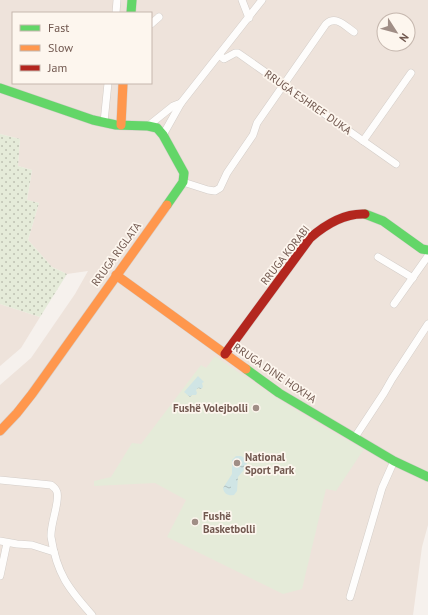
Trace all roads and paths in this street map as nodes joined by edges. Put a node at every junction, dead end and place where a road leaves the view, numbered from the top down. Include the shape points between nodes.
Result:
1 (117, 0) edge
2 (132, 0) edge
3 (242, 0) edge
4 (262, 0) edge
5 (116, 12) edge
6 (130, 12) edge
7 (159, 17) dead end
8 (249, 18) junction
9 (152, 23) edge
10 (354, 32) dead end
11 (219, 55) junction
12 (411, 73) dead end
13 (108, 84) edge
14 (123, 84) edge
15 (283, 85) junction
16 (0, 88) edge
17 (181, 103) junction
18 (104, 122) junction
19 (121, 125) junction
20 (148, 126) junction
21 (163, 135) junction
22 (364, 141) junction
23 (396, 164) dead end
24 (183, 182) junction
25 (428, 250) edge
26 (428, 256) edge
27 (378, 257) dead end
28 (116, 275) junction
29 (413, 278) junction
30 (394, 304) dead end
31 (428, 324) edge
32 (225, 354) junction
33 (0, 431) edge
34 (355, 437) junction
35 (394, 461) junction
36 (428, 477) edge
37 (0, 480) edge
38 (3, 542) edge
39 (54, 552) junction
40 (0, 576) edge
41 (350, 597) dead end
42 (92, 615) edge

1 - 5 street
2 - 6 street
3 - 8 street
4 - 8 street
7 - 9 street
8 - 11 street
10 - 15 street via 336,20 328,22
11 - 15 street, RRUGA ESHREF DUKA via 224,58 238,53
11 - 17 street
12 - 22 street
13 - 18 street
14 - 19 street
15 - 22 street, RRUGA ESHREF DUKA
15 - 24 street via 257,123 253,135 220,188 215,191 208,190
16 - 18 street
17 - 20 street via 173,106
17 - 21 street
18 - 19 street
19 - 20 street
20 - 21 street via 156,128
21 - 24 street via 184,173
22 - 23 street, RRUGA ESHREF DUKA
24 - 28 street, RRUGA RIGLATA
25 - 32 street, RRUGA KORABI via 422,249 388,224 365,214 351,215 333,222 310,238
26 - 29 street
27 - 29 street
28 - 32 street, RRUGA DINE HOXHA
28 - 33 street, RRUGA RIGLATA via 32,394
29 - 30 street
31 - 34 street
32 - 34 street, RRUGA DINE HOXHA via 279,393
34 - 35 street, RRUGA DINE HOXHA
35 - 36 street, RRUGA DINE HOXHA
35 - 41 street via 382,488
37 - 39 street via 51,485 55,488 58,496 51,535
38 - 39 street via 32,545
38 - 40 street
39 - 42 street via 56,563 67,585

